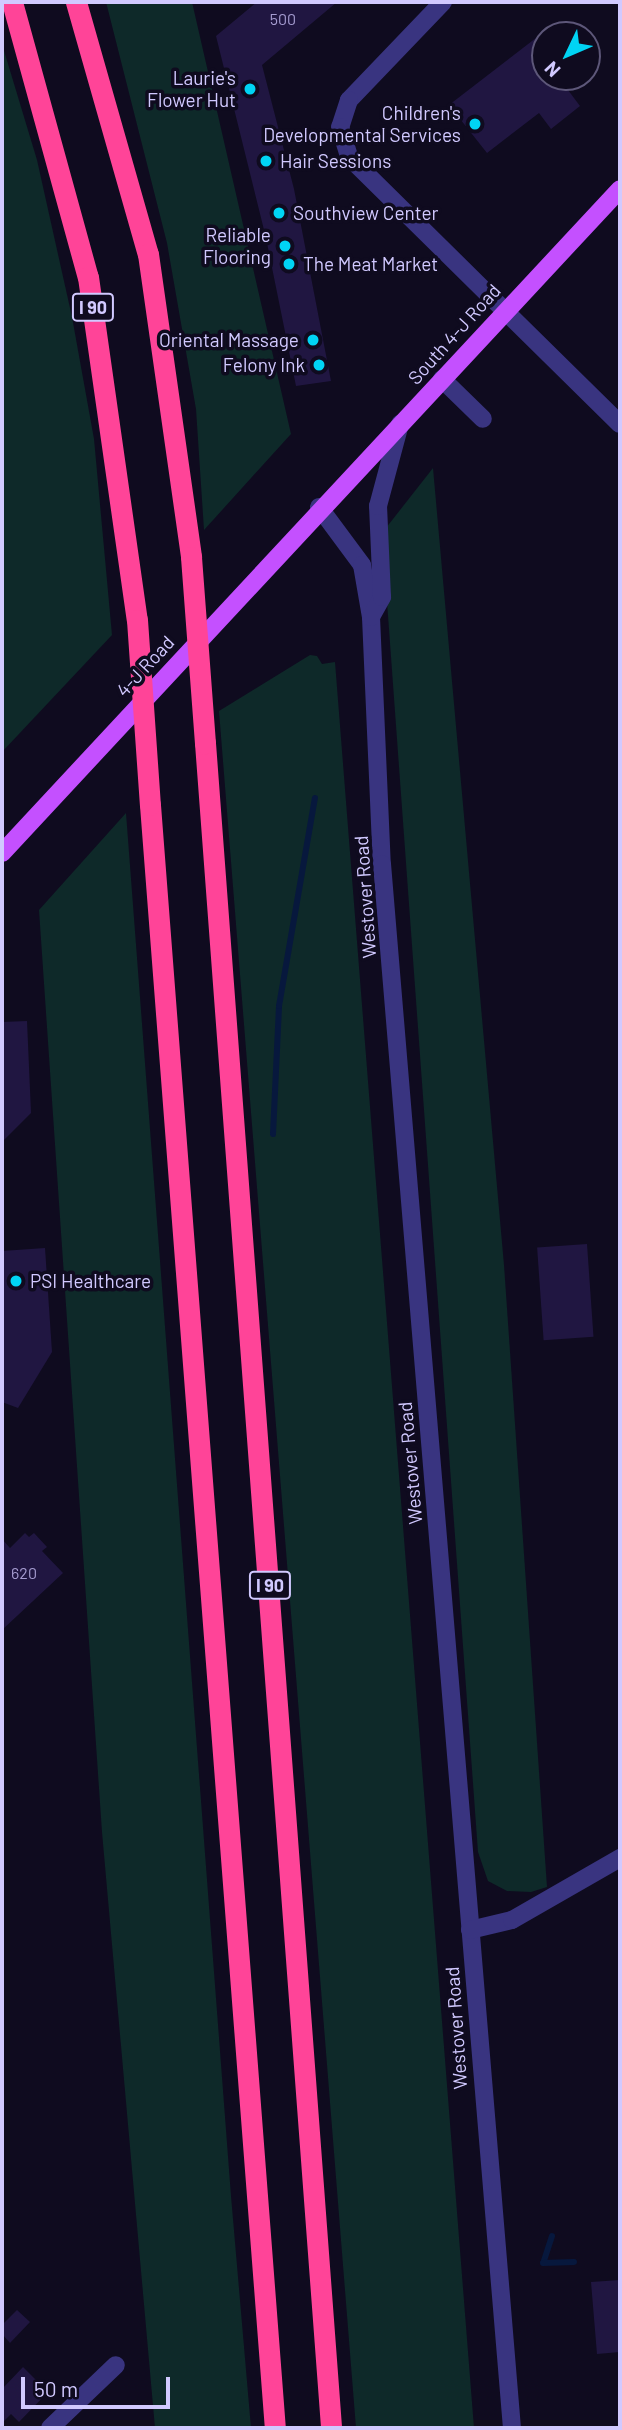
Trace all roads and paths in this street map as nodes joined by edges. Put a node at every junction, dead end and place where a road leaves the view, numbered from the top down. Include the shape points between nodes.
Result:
1 (12, 2) edge
2 (76, 2) edge
3 (443, 2) edge
4 (620, 189) edge
5 (503, 311) junction
6 (442, 379) junction
7 (483, 419) dead end
8 (400, 424) junction
9 (620, 424) edge
10 (319, 507) junction
11 (371, 617) junction
12 (2, 853) edge
13 (620, 1858) edge
14 (470, 1930) junction
15 (116, 2365) dead end
16 (50, 2428) edge
17 (275, 2428) edge
18 (331, 2428) edge
19 (512, 2428) edge

1 - 17 highway, I 90, bridge via 41,93 88,277 137,620
2 - 18 highway, I 90, bridge via 148,254 191,557
3 - 5 street via 349,100 340,127 349,157
4 - 5 main road, South 4-J Road
5 - 6 main road, South 4-J Road
5 - 9 street
6 - 7 street
6 - 8 main road, South 4-J Road
8 - 10 main road, South 4-J Road
8 - 11 street via 378,506 382,597
10 - 11 street, Westover Road via 362,565
10 - 12 main road, 4-J Road
11 - 14 street, Westover Road via 382,864
13 - 14 street via 512,1920
14 - 19 street, Westover Road
15 - 16 street

